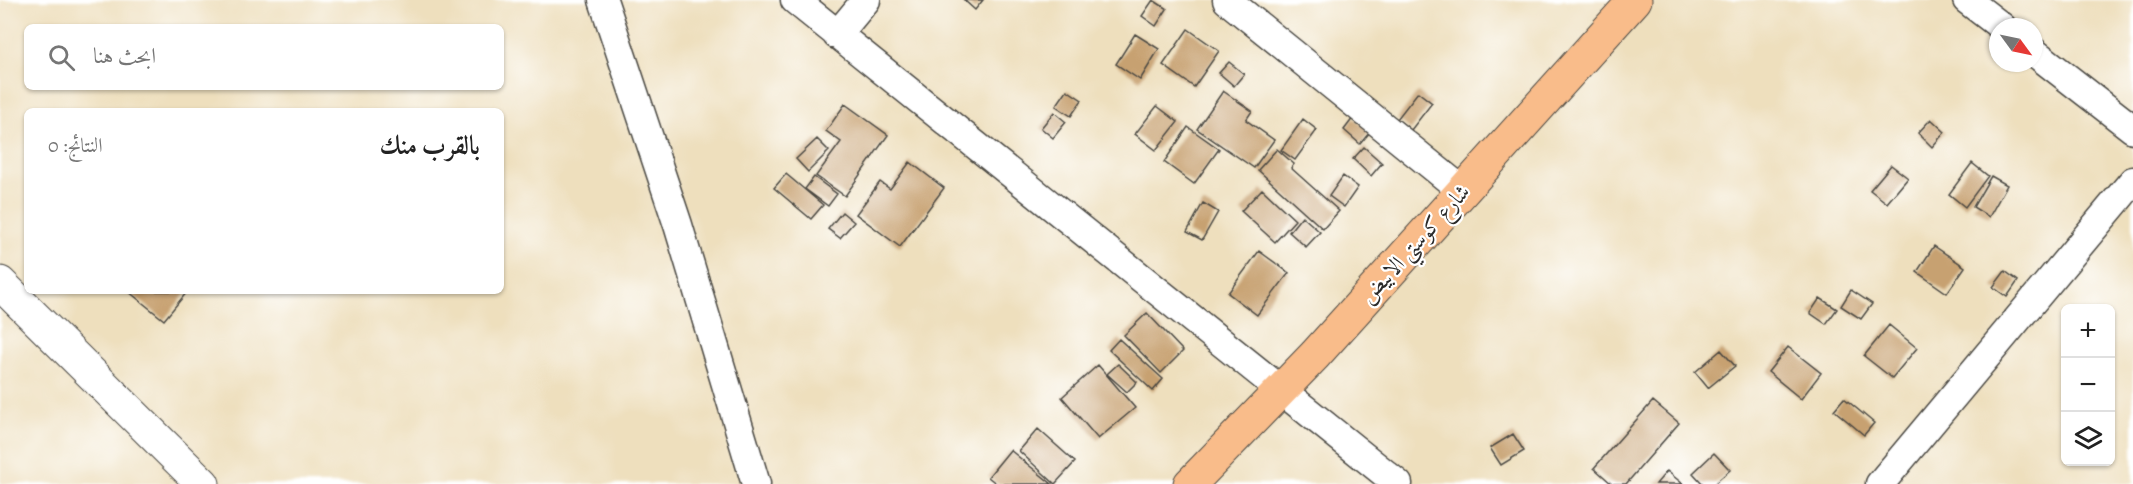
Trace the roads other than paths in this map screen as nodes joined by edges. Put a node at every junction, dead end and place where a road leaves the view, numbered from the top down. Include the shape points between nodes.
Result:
1 (603, 0) edge
2 (795, 0) edge
3 (866, 0) edge
4 (1227, 0) edge
5 (1635, 0) edge
6 (1967, 0) edge
7 (1990, 18) edge
8 (837, 35) junction
9 (2043, 59) edge
10 (2133, 129) edge
11 (2133, 181) edge
12 (1463, 191) junction
13 (0, 283) edge
14 (1282, 390) junction
15 (203, 484) edge
16 (756, 484) edge
17 (1190, 484) edge
18 (1398, 484) edge
19 (1880, 484) edge

1 - 16 street via 678,225
2 - 8 street
3 - 8 street
4 - 12 street
5 - 12 highway, شارع كوستي الابيض
6 - 7 street
8 - 14 street
9 - 10 street
11 - 19 street
12 - 14 highway, شارع كوستي الابيض
13 - 15 street
14 - 17 highway, شارع كوستي الابيض
14 - 18 street

